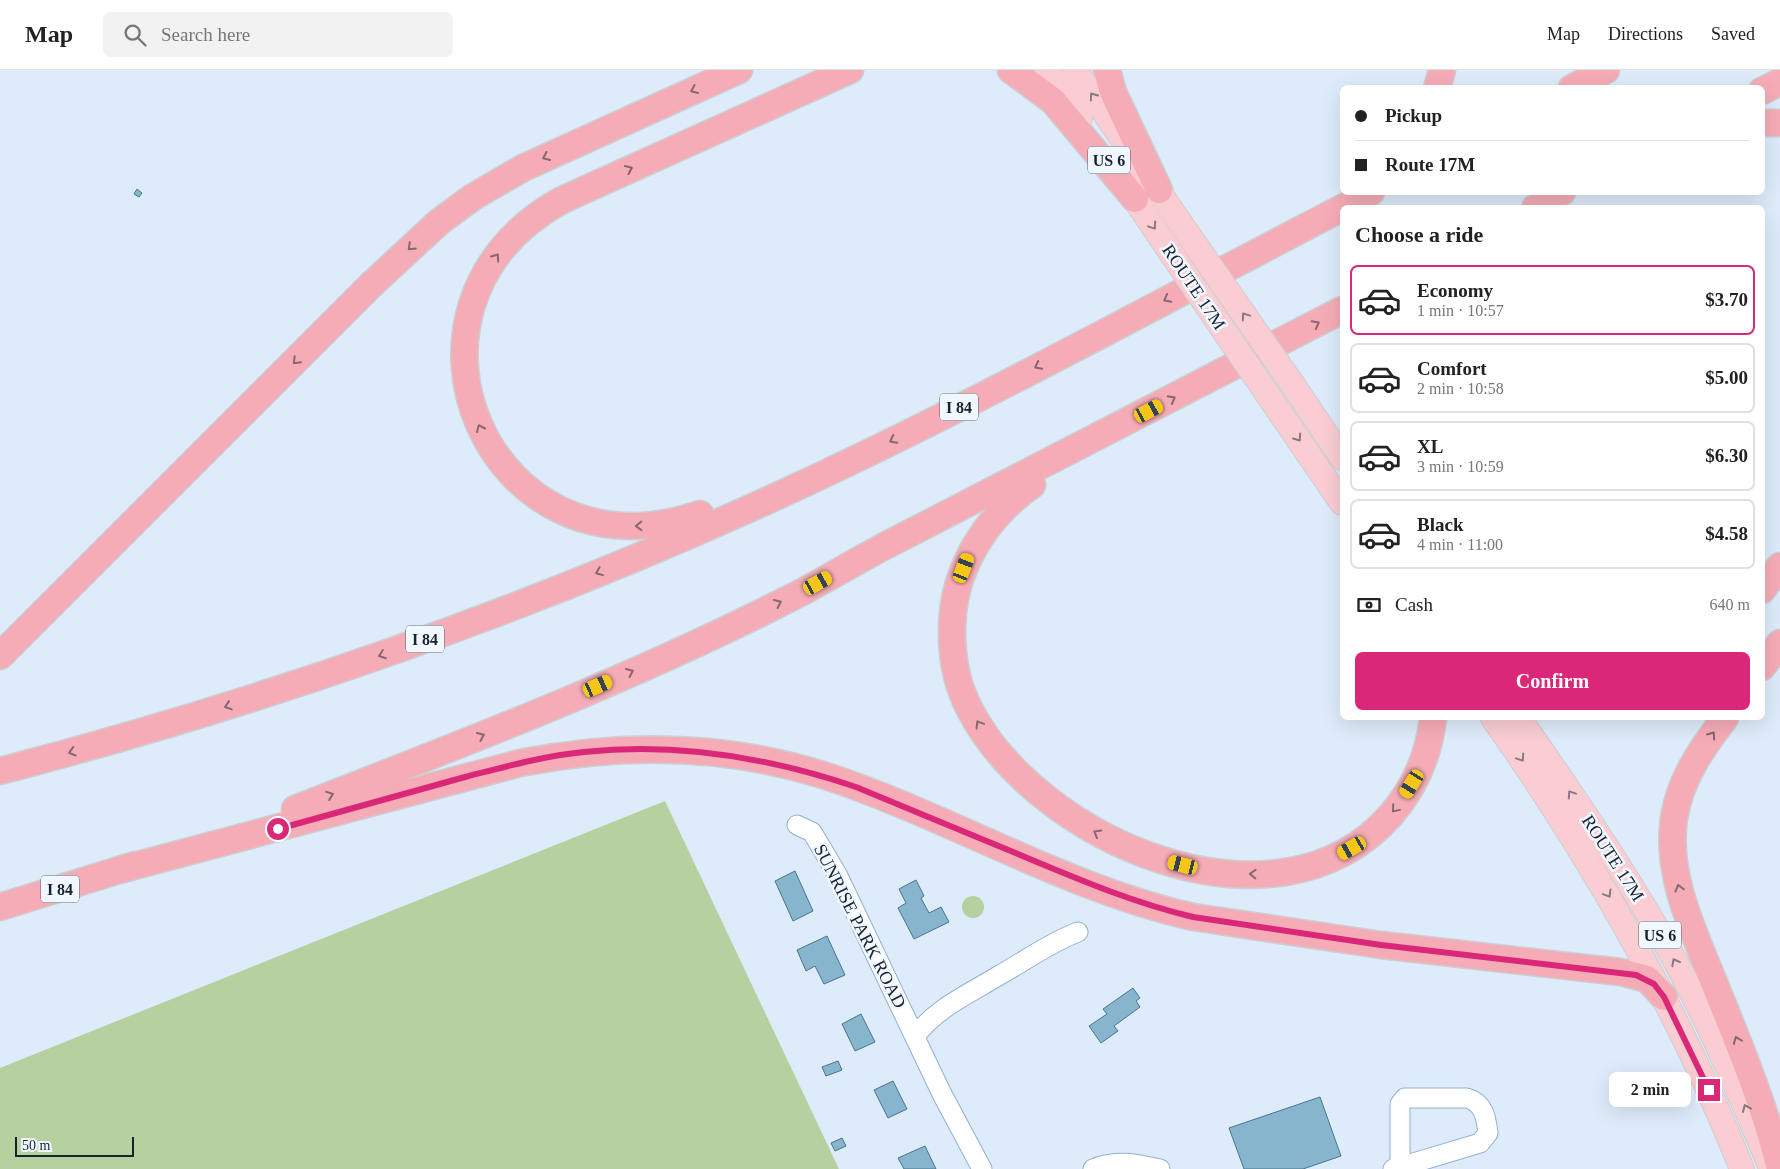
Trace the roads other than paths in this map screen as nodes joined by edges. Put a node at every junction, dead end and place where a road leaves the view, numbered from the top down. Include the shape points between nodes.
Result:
1 (738, 70) edge
2 (850, 70) edge
3 (1011, 70) edge
4 (1048, 70) edge
5 (1075, 70) edge
6 (1107, 70) edge
7 (1442, 70) edge
8 (1606, 70) edge
9 (1780, 82) edge
10 (1438, 85) edge
11 (1578, 85) edge
12 (1765, 90) edge
13 (1765, 123) edge
14 (1780, 123) edge
15 (1159, 190) junction
16 (1342, 195) edge
17 (1367, 195) edge
18 (1557, 195) edge
19 (1135, 199) junction
20 (1348, 205) edge
21 (1540, 205) edge
22 (1340, 210) edge
23 (1257, 252) junction
24 (1340, 311) edge
25 (1114, 429) junction
26 (1340, 455) edge
27 (836, 467) junction
28 (1340, 500) edge
29 (1780, 566) edge
30 (1765, 586) edge
31 (1780, 643) edge
32 (0, 656) edge
33 (1765, 663) edge
34 (1433, 720) edge
35 (1494, 720) edge
36 (1520, 720) edge
37 (1724, 720) edge
38 (0, 772) edge
39 (797, 825) dead end
40 (119, 870) junction
41 (0, 908) edge
42 (1078, 932) dead end
43 (1664, 997) junction
44 (915, 1036) junction
45 (1397, 1168) edge
46 (982, 1169) edge
47 (1093, 1169) edge
48 (1160, 1169) edge
49 (1742, 1169) edge
50 (1772, 1169) edge
51 (1780, 1169) edge

1 -> 32 highway via 523,168 473,197 439,222 371,285
27 -> 2 highway via 656,526 616,526 571,515 524,486 492,450 470,401 465,374 465,343 470,311 488,269 507,243 540,212
3 - 19 highway via 1053,101
4 - 19 main road, ROUTE 17M / US 6
15 -> 5 main road, ROUTE 17M / US 6
6 - 15 highway via 1113,92
7 - 10 highway
8 - 11 highway
9 - 12 highway
13 - 14 highway
26 -> 15 main road, ROUTE 17M / US 6, bridge
16 - 23 highway
17 - 20 highway, I 84
18 - 21 highway
19 -> 28 main road, ROUTE 17M / US 6, bridge
22 - 23 highway, I 84
23 -> 27 highway, I 84
25 -> 24 highway, I 84
34 -> 25 highway via 1424,761 1399,805 1383,823 1363,842 1341,855 1315,866 1287,872 1231,874 1159,859 1098,833 1026,782 986,736 969,709 952,646 954,598 968,558 1001,511 1023,491
40 -> 25 highway, I 84 via 290,811 564,702 804,591
27 -> 38 highway, I 84 via 620,564 479,620 316,678 181,721
29 - 30 highway
31 - 33 highway
35 -> 43 main road, ROUTE 17M / US 6 via 1569,830
50 -> 36 main road, ROUTE 17M / US 6 via 1732,1075 1657,929 1618,863
51 -> 37 highway, US 6 via 1763,1105 1690,921 1675,872 1672,845 1679,796 1687,774
39 - 44 street, SUNRISE PARK ROAD via 812,832 837,874
40 - 41 highway, I 84
40 - 43 highway via 539,759 621,749 721,753 788,766 856,787 1081,881 1164,910 1381,945 1624,973 1647,979
42 - 44 street, SUNRISE PARK ROAD via 1056,940 953,1002 928,1019
43 - 49 main road, ROUTE 17M / US 6 via 1701,1072
44 - 46 street, SUNRISE PARK ROAD
45 - 45 street via 1480,1143 1488,1133 1482,1107 1467,1098 1405,1098 1400,1104
47 - 48 street via 1119,1163

